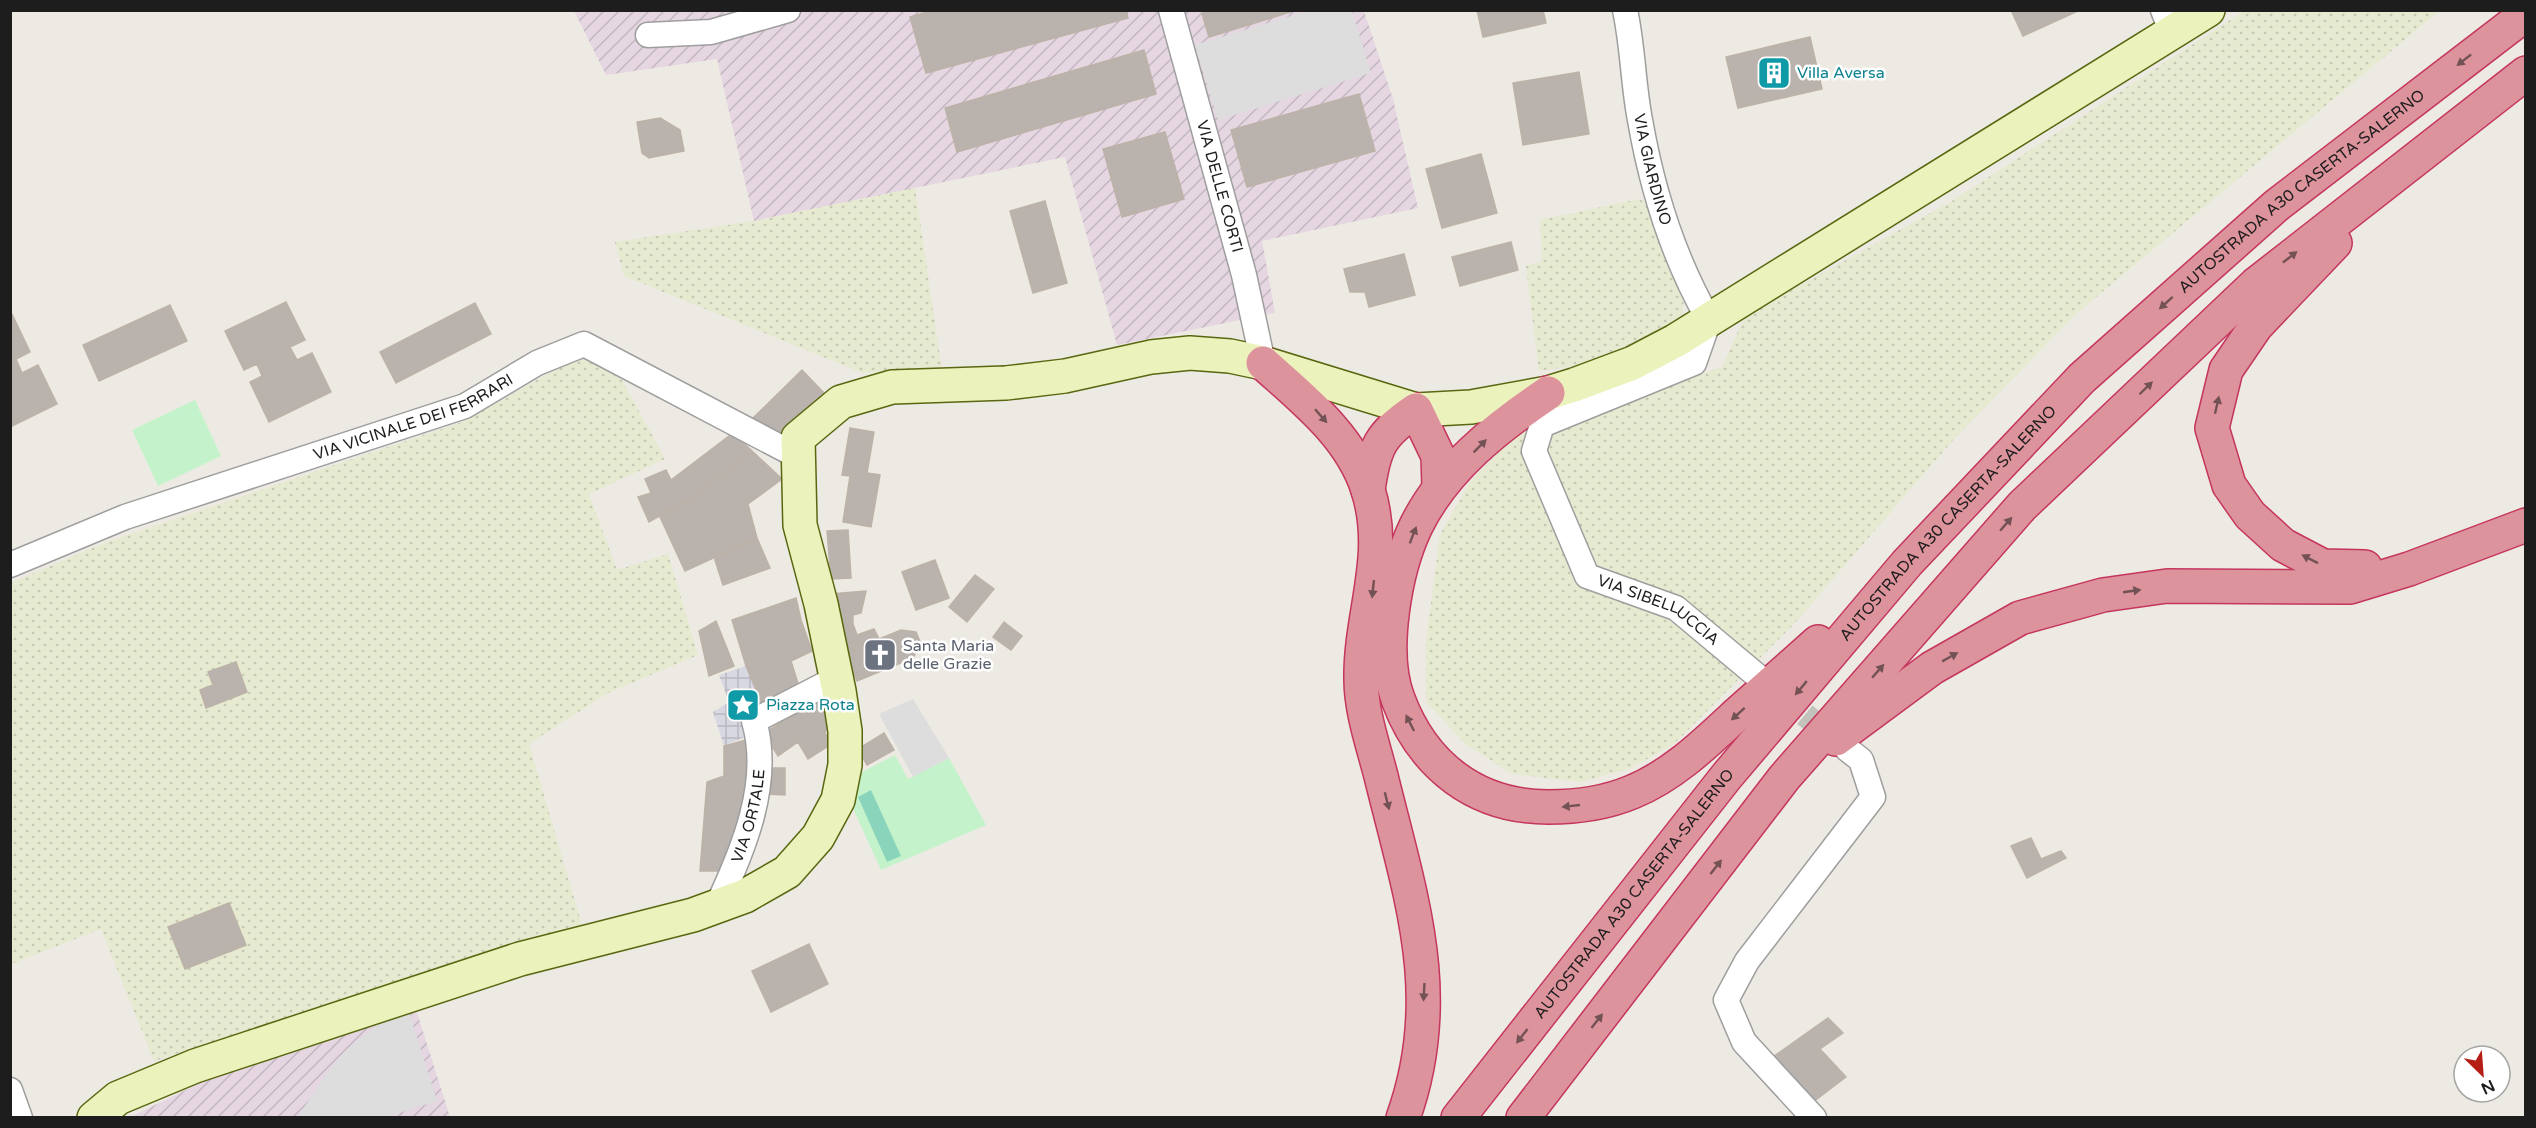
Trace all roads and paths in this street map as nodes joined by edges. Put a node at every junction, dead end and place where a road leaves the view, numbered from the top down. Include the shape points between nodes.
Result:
1 (788, 10) edge
2 (1171, 10) edge
3 (1625, 10) edge
4 (2208, 10) edge
5 (2518, 19) edge
6 (2168, 22) edge
7 (648, 35) dead end
8 (2526, 73) edge
9 (2412, 161) junction
10 (1708, 321) junction
11 (1263, 363) junction
12 (1548, 393) junction
13 (1416, 410) junction
14 (799, 457) junction
15 (1439, 487) junction
16 (1368, 490) junction
17 (2526, 525) edge
18 (1907, 563) junction
19 (10, 565) edge
20 (2409, 569) junction
21 (837, 678) junction
22 (1761, 679) tunnel mouth
23 (1847, 749) tunnel mouth
24 (1784, 778) junction
25 (717, 906) junction
26 (10, 1090) edge
27 (20, 1118) edge
28 (94, 1118) edge
29 (1403, 1118) edge
30 (1458, 1118) edge
31 (1523, 1118) edge
32 (1814, 1118) edge

1 - 7 street via 711,32
2 - 11 street, VIA DELLE CORTI via 1244,275
3 - 10 street, VIA GIARDINO via 1639,119 1654,182 1669,233
4 - 6 street
5 -> 18 highway, AUTOSTRADA A30 CASERTA-SALERNO via 2277,205 2082,378
6 - 10 street
8 - 9 highway
20 -> 9 highway via 2324,566 2283,545 2250,515 2229,485 2212,428 2226,370 2256,326
24 -> 9 highway via 2022,506 2256,284
10 - 12 street via 1633,363
10 - 22 street, VIA SIBELLUCCIA via 1694,363 1542,425 1534,451 1587,576 1676,608
11 - 13 street
11 - 14 street via 1190,353 1006,383 892,387 841,402 798,438
11 -> 16 highway via 1320,414 1348,450
12 - 13 street via 1471,407
15 -> 12 highway via 1504,423
13 - 15 highway via 1438,456
13 - 16 highway via 1380,441
14 - 19 street, VIA VICINALE DEI FERRARI via 584,344 537,363 465,406 125,517
14 - 21 street via 800,525
18 -> 15 highway via 1669,772 1634,792 1603,802 1524,807 1486,797 1448,774 1420,742 1397,697 1391,661 1391,620 1397,581 1416,527
16 -> 29 highway via 1376,556 1361,680 1365,714 1414,910 1424,982 1414,1085
17 - 20 highway
18 -> 30 highway, AUTOSTRADA A30 CASERTA-SALERNO via 1726,777
24 -> 20 highway via 1932,668 2020,618 2103,595 2167,586 2350,587
21 - 25 street, VIA ORTALE via 754,721 760,740 755,802 736,866
21 - 25 street via 845,731 845,765 838,800 818,837 787,872 745,896
23 - 32 street via 1861,760 1874,797 1747,961 1726,1000 1744,1042
31 -> 24 highway
25 - 28 street via 520,959 206,1062 118,1098
26 - 27 street

